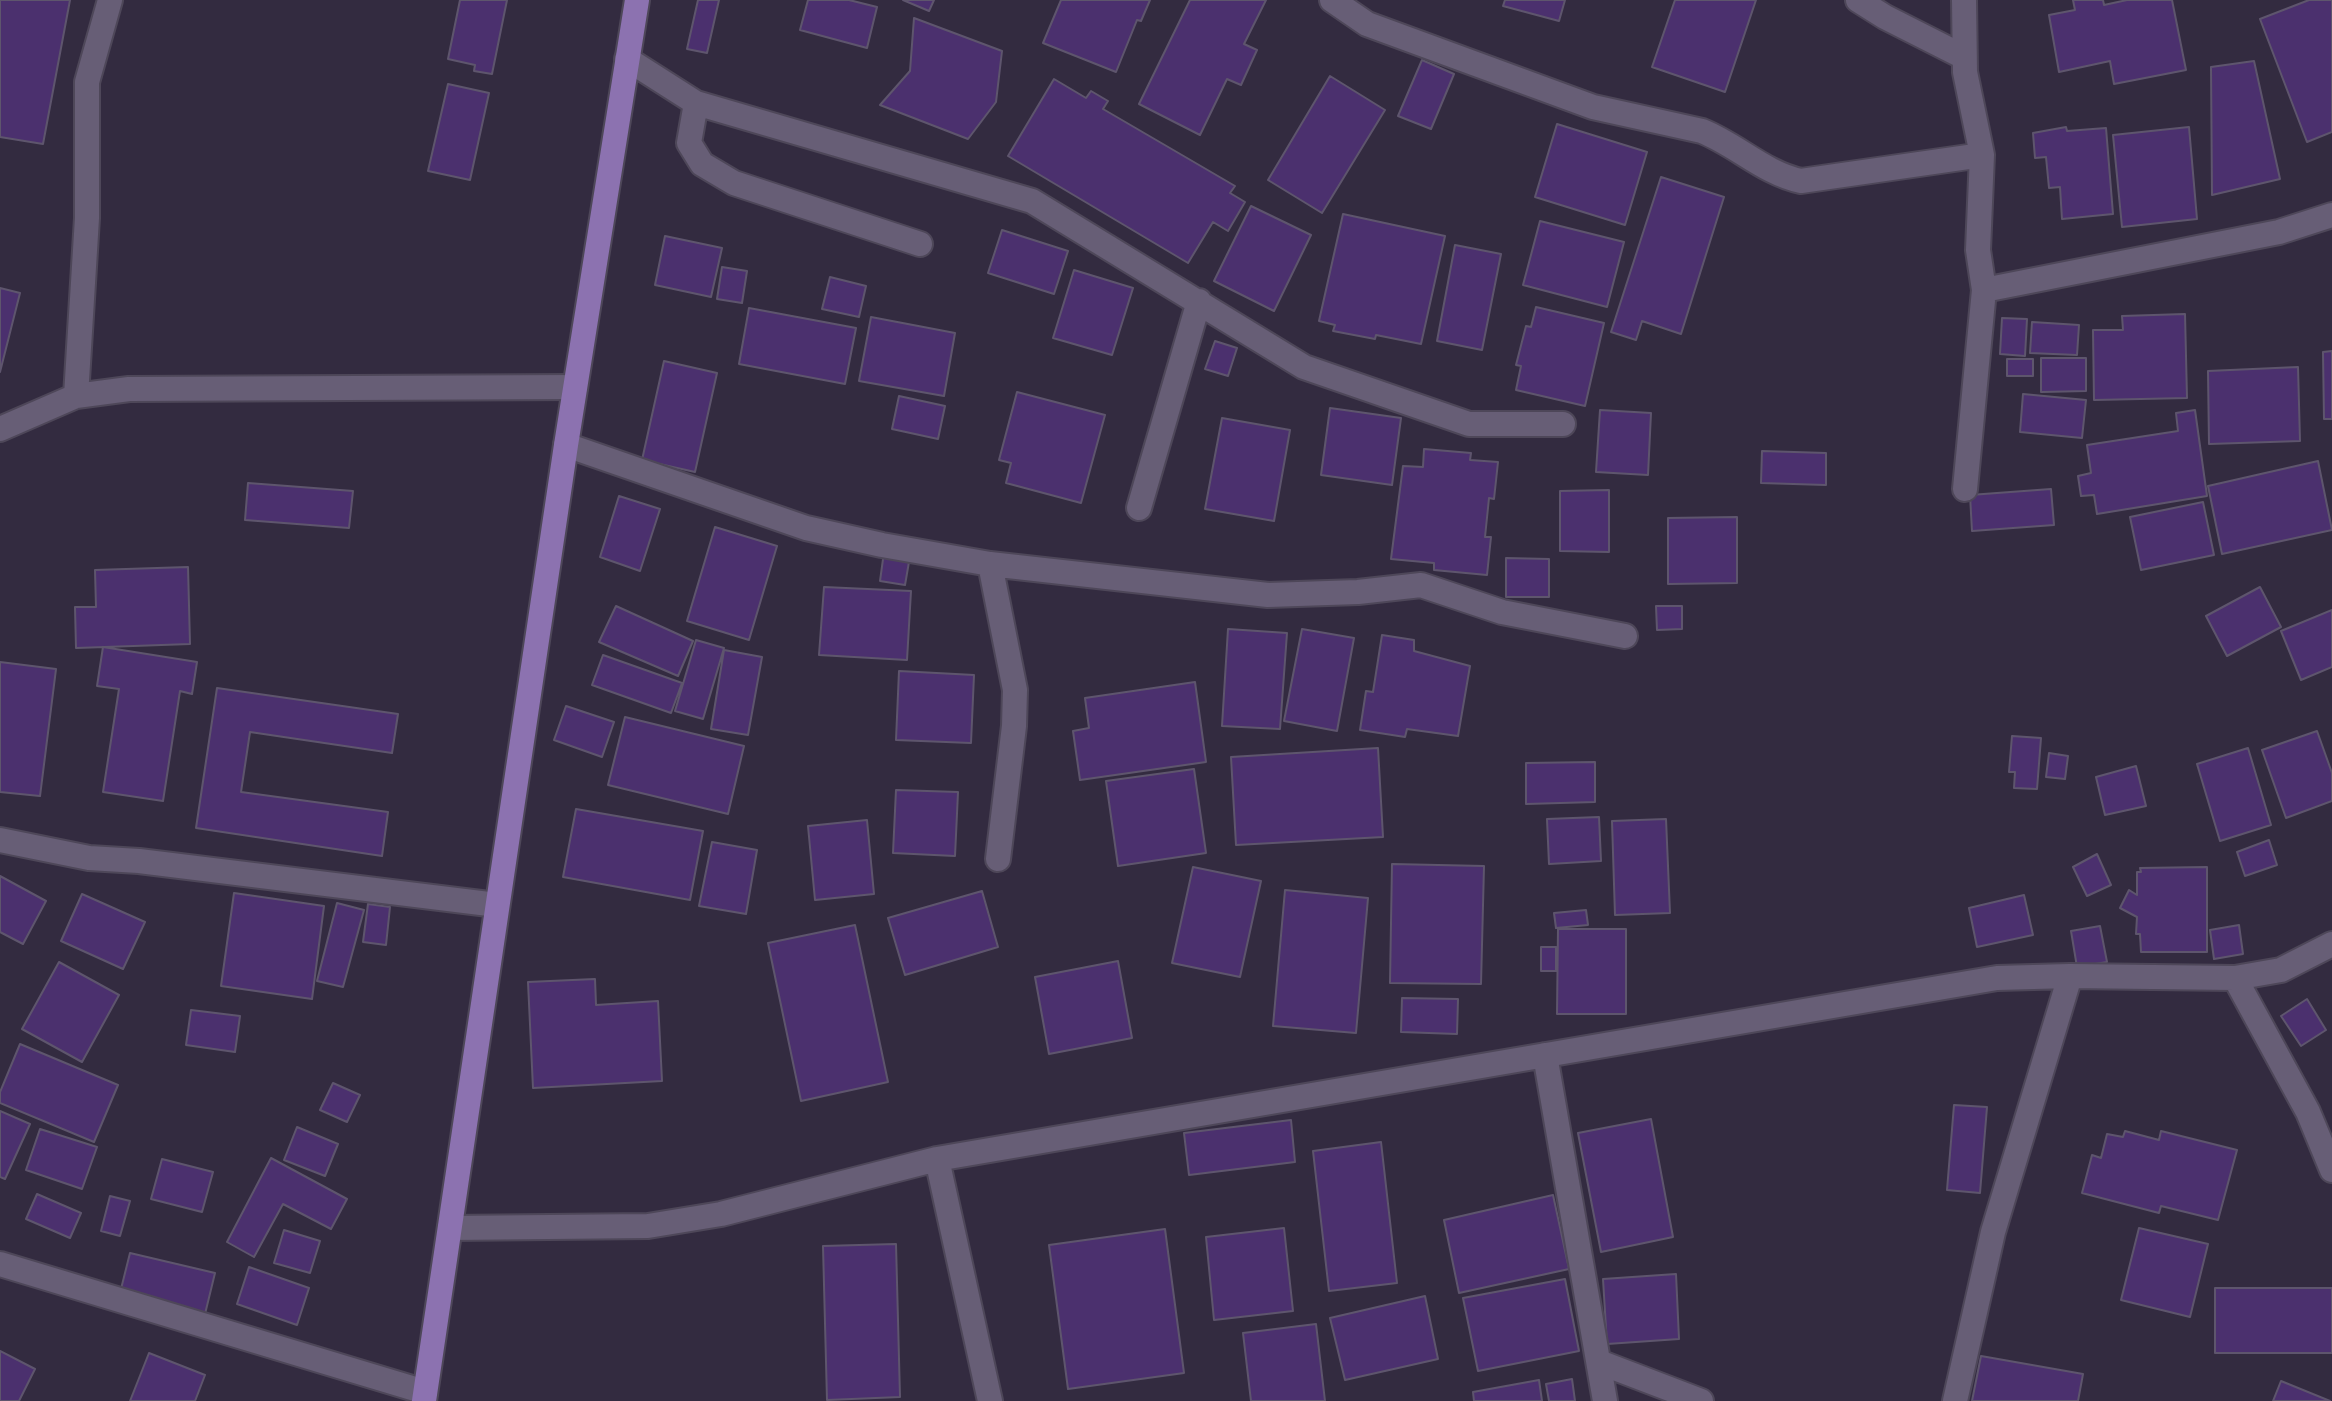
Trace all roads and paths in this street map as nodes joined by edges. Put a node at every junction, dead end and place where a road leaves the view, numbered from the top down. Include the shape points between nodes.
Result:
1 (110, 0) edge
2 (637, 0) edge
3 (1332, 0) edge
4 (1858, 0) edge
5 (1964, 0) edge
6 (1964, 57) junction
7 (627, 59) junction
8 (696, 103) junction
9 (1982, 155) junction
10 (2332, 215) edge
11 (920, 244) dead end
12 (1984, 290) junction
13 (1199, 301) junction
14 (575, 387) junction
15 (76, 396) junction
16 (1563, 424) dead end
17 (0, 429) edge
18 (566, 445) junction
19 (1965, 489) dead end
20 (1139, 508) dead end
21 (990, 564) junction
22 (1625, 636) dead end
23 (0, 840) edge
24 (998, 859) dead end
25 (497, 905) junction
26 (2332, 944) edge
27 (2070, 976) junction
28 (2235, 978) junction
29 (1545, 1055) junction
30 (937, 1159) junction
31 (2332, 1170) edge
32 (450, 1228) junction
33 (0, 1264) edge
34 (1599, 1362) junction
35 (424, 1397) edge
36 (990, 1401) edge
37 (1605, 1401) edge
38 (1701, 1401) edge
39 (1955, 1401) edge

1 - 15 street via 87,82 87,218
2 - 7 main road
3 - 9 street via 1367,24 1593,107 1710,134 1782,177 1801,181
4 - 6 street
5 - 6 street
6 - 9 street
7 - 8 street
7 - 14 main road
8 - 11 street via 689,143 702,164 734,183
8 - 13 street via 1032,201
9 - 12 street via 1978,250
10 - 12 street via 2279,232
12 - 19 street
13 - 16 street via 1304,367 1445,416 1469,424
13 - 20 street
14 - 15 street via 129,389
14 - 18 main road
15 - 17 street
18 - 21 street via 806,528
18 - 25 main road
21 - 22 street via 1268,595 1421,585 1502,612
21 - 24 street via 1015,690
23 - 25 street via 89,858
25 - 32 main road
26 - 28 street via 2281,970
27 - 28 street
27 - 29 street via 1997,978
27 - 39 street via 1993,1232
28 - 31 street via 2308,1112
29 - 30 street
29 - 34 street
30 - 32 street via 721,1214 648,1226
30 - 36 street
32 - 35 main road
33 - 35 street
34 - 37 street
34 - 38 street

